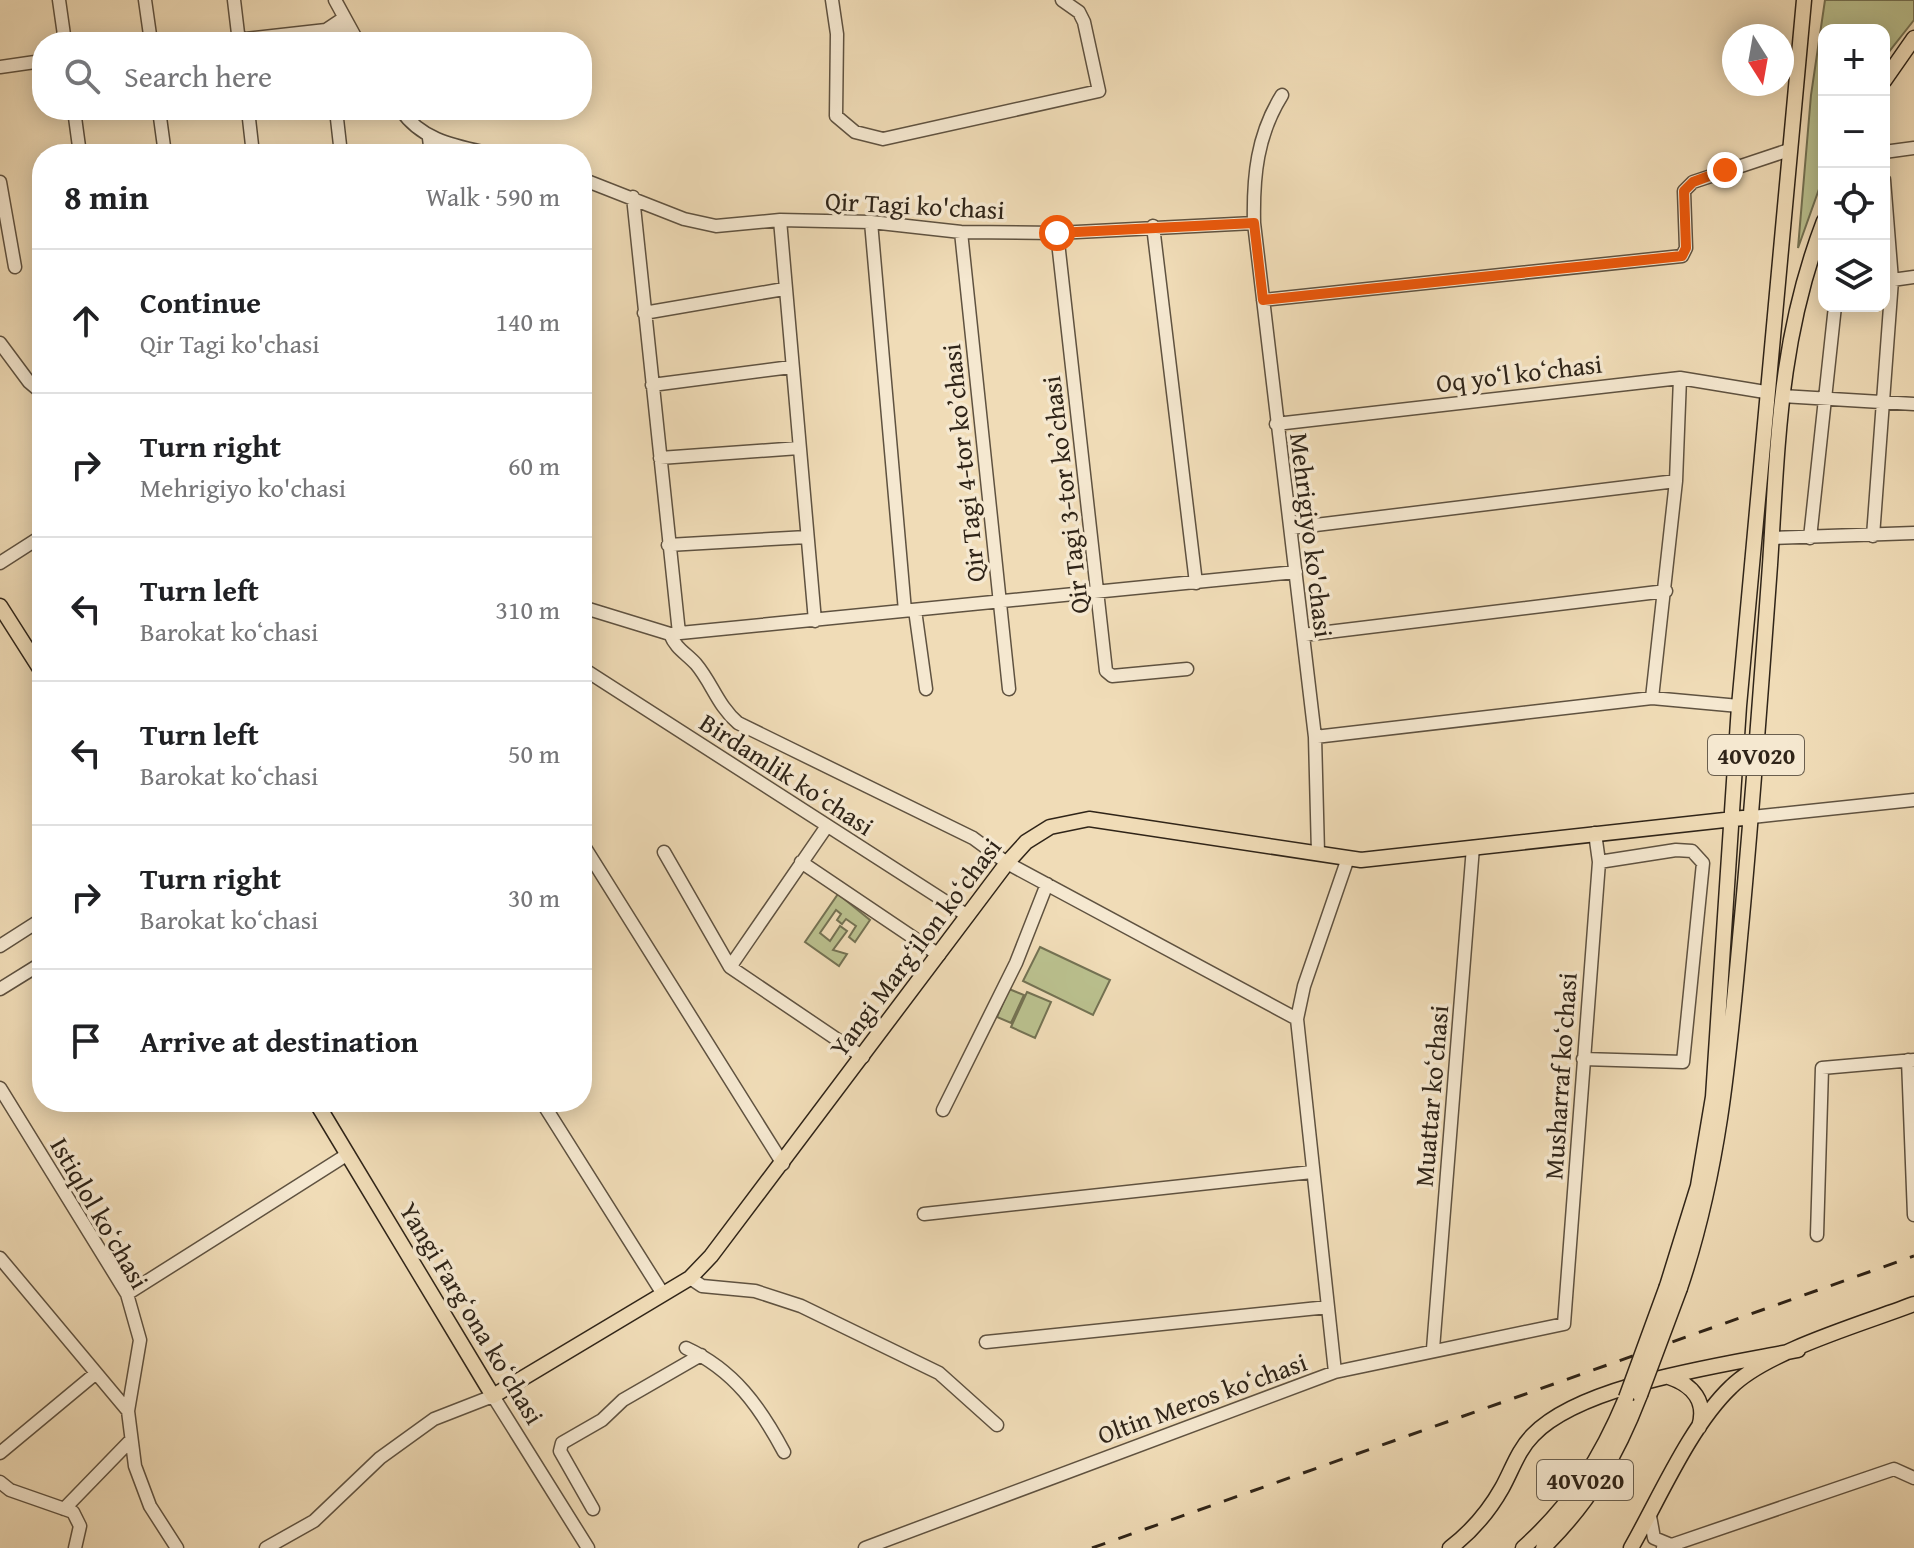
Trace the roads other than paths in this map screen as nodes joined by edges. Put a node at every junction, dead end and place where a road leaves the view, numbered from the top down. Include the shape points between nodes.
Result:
1 (59, 0) edge
2 (145, 0) edge
3 (234, 0) edge
4 (335, 0) edge
5 (832, 0) edge
6 (1062, 0) edge
7 (1804, 0) edge
8 (344, 18) junction
9 (64, 32) edge
10 (150, 32) edge
11 (238, 32) edge
12 (310, 32) edge
13 (340, 32) edge
14 (352, 32) edge
15 (1914, 38) edge
16 (32, 62) edge
17 (0, 67) edge
18 (1890, 72) edge
19 (1282, 95) dead end
20 (75, 120) edge
21 (160, 120) edge
22 (249, 120) edge
23 (337, 120) edge
24 (408, 120) edge
25 (429, 138) junction
26 (79, 144) edge
27 (164, 144) edge
28 (252, 144) edge
29 (340, 144) edge
30 (430, 144) edge
31 (452, 144) edge
32 (1914, 148) edge
33 (1789, 150) junction
34 (1890, 151) edge
35 (0, 182) edge
36 (592, 183) edge
37 (633, 197) junction
38 (780, 220) junction
39 (871, 222) junction
40 (1254, 223) junction
41 (1153, 226) junction
42 (961, 232) junction
43 (1057, 233) junction
44 (1818, 237) edge
45 (1889, 240) edge
46 (15, 267) dead end
47 (1914, 277) edge
48 (1892, 280) junction
49 (784, 289) junction
50 (1263, 300) junction
51 (1834, 312) edge
52 (644, 313) junction
53 (0, 343) edge
54 (791, 367) junction
55 (1680, 378) junction
56 (32, 381) edge
57 (652, 385) junction
58 (1765, 392) junction
59 (1782, 396) junction
60 (1827, 398) junction
61 (1884, 401) junction
62 (1914, 405) edge
63 (1276, 424) junction
64 (799, 448) junction
65 (660, 458) junction
66 (1676, 481) junction
67 (1291, 528) junction
68 (1914, 533) edge
69 (1873, 536) junction
70 (807, 537) junction
71 (1772, 538) junction
72 (1810, 538) junction
73 (32, 542) edge
74 (668, 545) junction
75 (0, 563) edge
76 (1296, 572) junction
77 (1196, 583) junction
78 (1099, 591) junction
79 (1666, 591) junction
80 (999, 601) junction
81 (0, 606) edge
82 (592, 610) edge
83 (910, 610) junction
84 (815, 621) junction
85 (675, 634) junction
86 (1303, 635) junction
87 (32, 656) edge
88 (1187, 669) dead end
89 (592, 674) edge
90 (926, 689) dead end
91 (1009, 689) dead end
92 (1652, 698) junction
93 (1739, 706) junction
94 (1315, 737) junction
95 (1914, 800) edge
96 (1752, 817) junction
97 (1734, 818) junction
98 (827, 826) junction
99 (1595, 833) junction
100 (1473, 847) junction
101 (664, 852) dead end
102 (1318, 853) junction
103 (1348, 858) junction
104 (592, 859) edge
105 (801, 862) junction
106 (1599, 862) junction
107 (1007, 863) junction
108 (1047, 884) junction
109 (968, 916) junction
110 (32, 925) edge
111 (0, 946) edge
112 (939, 955) junction
113 (730, 967) junction
114 (32, 969) edge
115 (0, 989) edge
116 (1297, 1019) junction
117 (863, 1057) junction
118 (1583, 1059) junction
119 (1911, 1060) edge
120 (0, 1088) edge
121 (943, 1110) dead end
122 (322, 1112) edge
123 (548, 1112) edge
124 (348, 1154) junction
125 (783, 1164) junction
126 (1312, 1172) junction
127 (924, 1214) dead end
128 (1914, 1215) edge
129 (1817, 1235) dead end
130 (0, 1258) edge
131 (12, 1271) junction
132 (690, 1278) junction
133 (0, 1281) edge
134 (1673, 1287) junction
135 (127, 1294) junction
136 (663, 1294) junction
137 (1914, 1304) edge
138 (1328, 1307) junction
139 (1564, 1324) joint
140 (986, 1342) dead end
141 (686, 1348) dead end
142 (1433, 1349) junction
143 (1798, 1350) junction
144 (701, 1355) junction
145 (1335, 1372) junction
146 (95, 1374) junction
147 (1669, 1377) junction
148 (493, 1396) junction
149 (1633, 1396) junction
150 (128, 1411) junction
151 (997, 1425) dead end
152 (1698, 1431) junction
153 (130, 1441) junction
154 (784, 1452) dead end
155 (0, 1453) edge
156 (1914, 1478) edge
157 (0, 1482) edge
158 (64, 1509) junction
159 (593, 1509) dead end
160 (1650, 1516) junction
161 (1667, 1546) edge
162 (75, 1548) edge
163 (177, 1548) edge
164 (266, 1548) edge
165 (588, 1548) edge
166 (865, 1548) edge
167 (1450, 1548) edge
168 (1523, 1548) edge
169 (1543, 1548) edge
170 (1631, 1548) edge

1 - 9 street
2 - 10 street
3 - 11 street
4 - 8 street
5 - 6 street via 836,116 855,132 883,139 1099,91 1084,22
7 - 33 main road, 40V020
8 - 12 street via 326,30
8 - 13 street
8 - 14 street
15 - 18 main road
16 - 17 street
19 - 40 street, Mehrigiyo ko'chasi via 1266,121 1253,178
20 - 26 street
21 - 27 street
22 - 28 street
23 - 29 street
24 - 25 street
25 - 30 street
25 - 31 street
32 - 34 street
33 - 50 street via 1693,182 1684,191 1682,256
33 - 58 main road, 40V020
35 - 46 street
36 - 37 street, Qir Tagi ko'chasi
37 - 38 street, Qir Tagi ko'chasi via 698,224
37 - 52 street
38 - 39 street, Qir Tagi ko'chasi
38 - 49 street
39 - 42 street, Qir Tagi ko'chasi
39 - 83 street
40 - 41 street, Qir Tagi ko'chasi
40 - 50 street, Mehrigiyo ko'chasi
41 - 43 street, Qir Tagi ko'chasi
41 - 77 street
42 - 43 street, Qir Tagi ko'chasi
42 - 80 street, Qir Tagi 4-tor koʼchasi
43 - 78 street, Qir Tagi 3-tor koʼchasi
44 - 59 main road, 40V020 via 1792,323
45 - 48 street
47 - 48 street
48 - 61 street
49 - 52 street
49 - 54 street
50 - 63 street, Mehrigiyo ko'chasi
51 - 60 street
52 - 57 street
53 - 56 street
54 - 57 street
54 - 64 street
55 - 58 street, Oq yoʻl koʻchasi
55 - 63 street, Oq yoʻl koʻchasi
55 - 66 street
57 - 65 street
58 - 93 main road, 40V020
59 - 60 street
59 - 71 main road, 40V020
60 - 61 street
60 - 72 street
61 - 62 street
61 - 69 street
63 - 67 street, Mehrigiyo ko'chasi
64 - 65 street
64 - 70 street
65 - 74 street
66 - 67 street
66 - 79 street
67 - 76 street, Mehrigiyo ko'chasi
68 - 69 street
69 - 72 street
70 - 74 street
70 - 84 street
71 - 72 street
71 - 96 main road, 40V020
73 - 75 street
74 - 85 street
76 - 77 street
76 - 86 street, Mehrigiyo ko'chasi
77 - 78 street
78 - 80 street
78 - 88 street, Qir Tagi 3-tor koʼchasi via 1106,671 1112,676
79 - 86 street
79 - 92 street
80 - 83 street
80 - 91 street, Qir Tagi 4-tor koʼchasi
81 - 87 main road
82 - 85 street
83 - 84 street
83 - 90 street
84 - 85 street
85 - 107 street via 679,650 738,723 973,838
86 - 94 street, Mehrigiyo ko'chasi
89 - 98 street, Birdamlik koʻchasi
92 - 93 street
92 - 94 street
93 - 97 main road, 40V020
94 - 102 street, Mehrigiyo ko'chasi
95 - 96 street
96 - 97 main road, Yangi Margʻilon koʻchasi
96 - 134 main road, 40V020 via 1726,1096 1699,1231
97 - 99 main road, Yangi Margʻilon koʻchasi
97 - 134 main road, 40V020 via 1713,1097
98 - 105 street
98 - 109 street, Birdamlik koʻchasi
99 - 100 main road, Yangi Margʻilon koʻchasi
99 - 106 street, Musharraf koʻchasi
100 - 103 main road, Yangi Margʻilon koʻchasi
100 - 142 street, Muattar koʻchasi
101 - 113 street
102 - 103 main road, Yangi Margʻilon koʻchasi
102 - 107 main road, Yangi Margʻilon koʻchasi via 1089,819 1050,827
103 - 116 street
104 - 125 street
105 - 112 street
105 - 113 street
106 - 118 street, Musharraf koʻchasi
106 - 118 street via 1676,850 1692,851 1703,863 1683,1062
107 - 108 street
107 - 109 main road, Yangi Margʻilon koʻchasi
108 - 116 street
108 - 121 street via 1016,963
109 - 112 main road, Yangi Margʻilon koʻchasi
110 - 111 street
112 - 117 main road, Yangi Margʻilon koʻchasi
113 - 117 street
114 - 115 street
116 - 126 street
117 - 125 main road, Yangi Margʻilon koʻchasi
118 - 139 street, Musharraf koʻchasi
119 - 128 street
119 - 129 street via 1822,1068
120 - 135 street, Istiqlol koʻchasi
122 - 124 main road, Yangi Fargʻona koʻchasi
123 - 136 street
124 - 135 street
124 - 148 main road, Yangi Fargʻona koʻchasi
125 - 132 main road, Yangi Margʻilon koʻchasi
126 - 127 street
126 - 138 street
130 - 131 street
131 - 133 street
131 - 146 street
132 - 136 main road, Yangi Margʻilon koʻchasi
132 - 151 street via 702,1286 755,1291 801,1306 939,1373
134 - 149 main road, 40V020, bridge
135 - 150 street, Istiqlol koʻchasi via 140,1340
136 - 148 main road, Yangi Margʻilon koʻchasi
137 - 143 main road
138 - 140 street
138 - 145 street
139 - 142 street, Oltin Meros koʻchasi
141 - 144 street
142 - 145 street, Oltin Meros koʻchasi
143 - 147 main road
143 - 152 main road via 1731,1386
144 - 154 street via 714,1361 759,1406
144 - 159 street via 562,1443 560,1451
145 - 166 street, Oltin Meros koʻchasi
146 - 150 street
146 - 155 street
147 - 152 main road via 1698,1397
147 - 167 main road via 1583,1404 1534,1433 1489,1508
148 - 164 street via 434,1419 380,1458 314,1521
148 - 165 street, Yangi Fargʻona koʻchasi
149 - 168 main road, 40V020 via 1590,1474
149 - 169 main road, 40V020 via 1604,1476
150 - 153 street, Istiqlol koʻchasi
152 - 160 main road
153 - 158 street
153 - 163 street, Istiqlol koʻchasi via 141,1485
156 - 161 street via 1894,1469
157 - 158 street
158 - 162 street via 73,1512 80,1526
160 - 161 street via 1654,1538
160 - 170 main road

